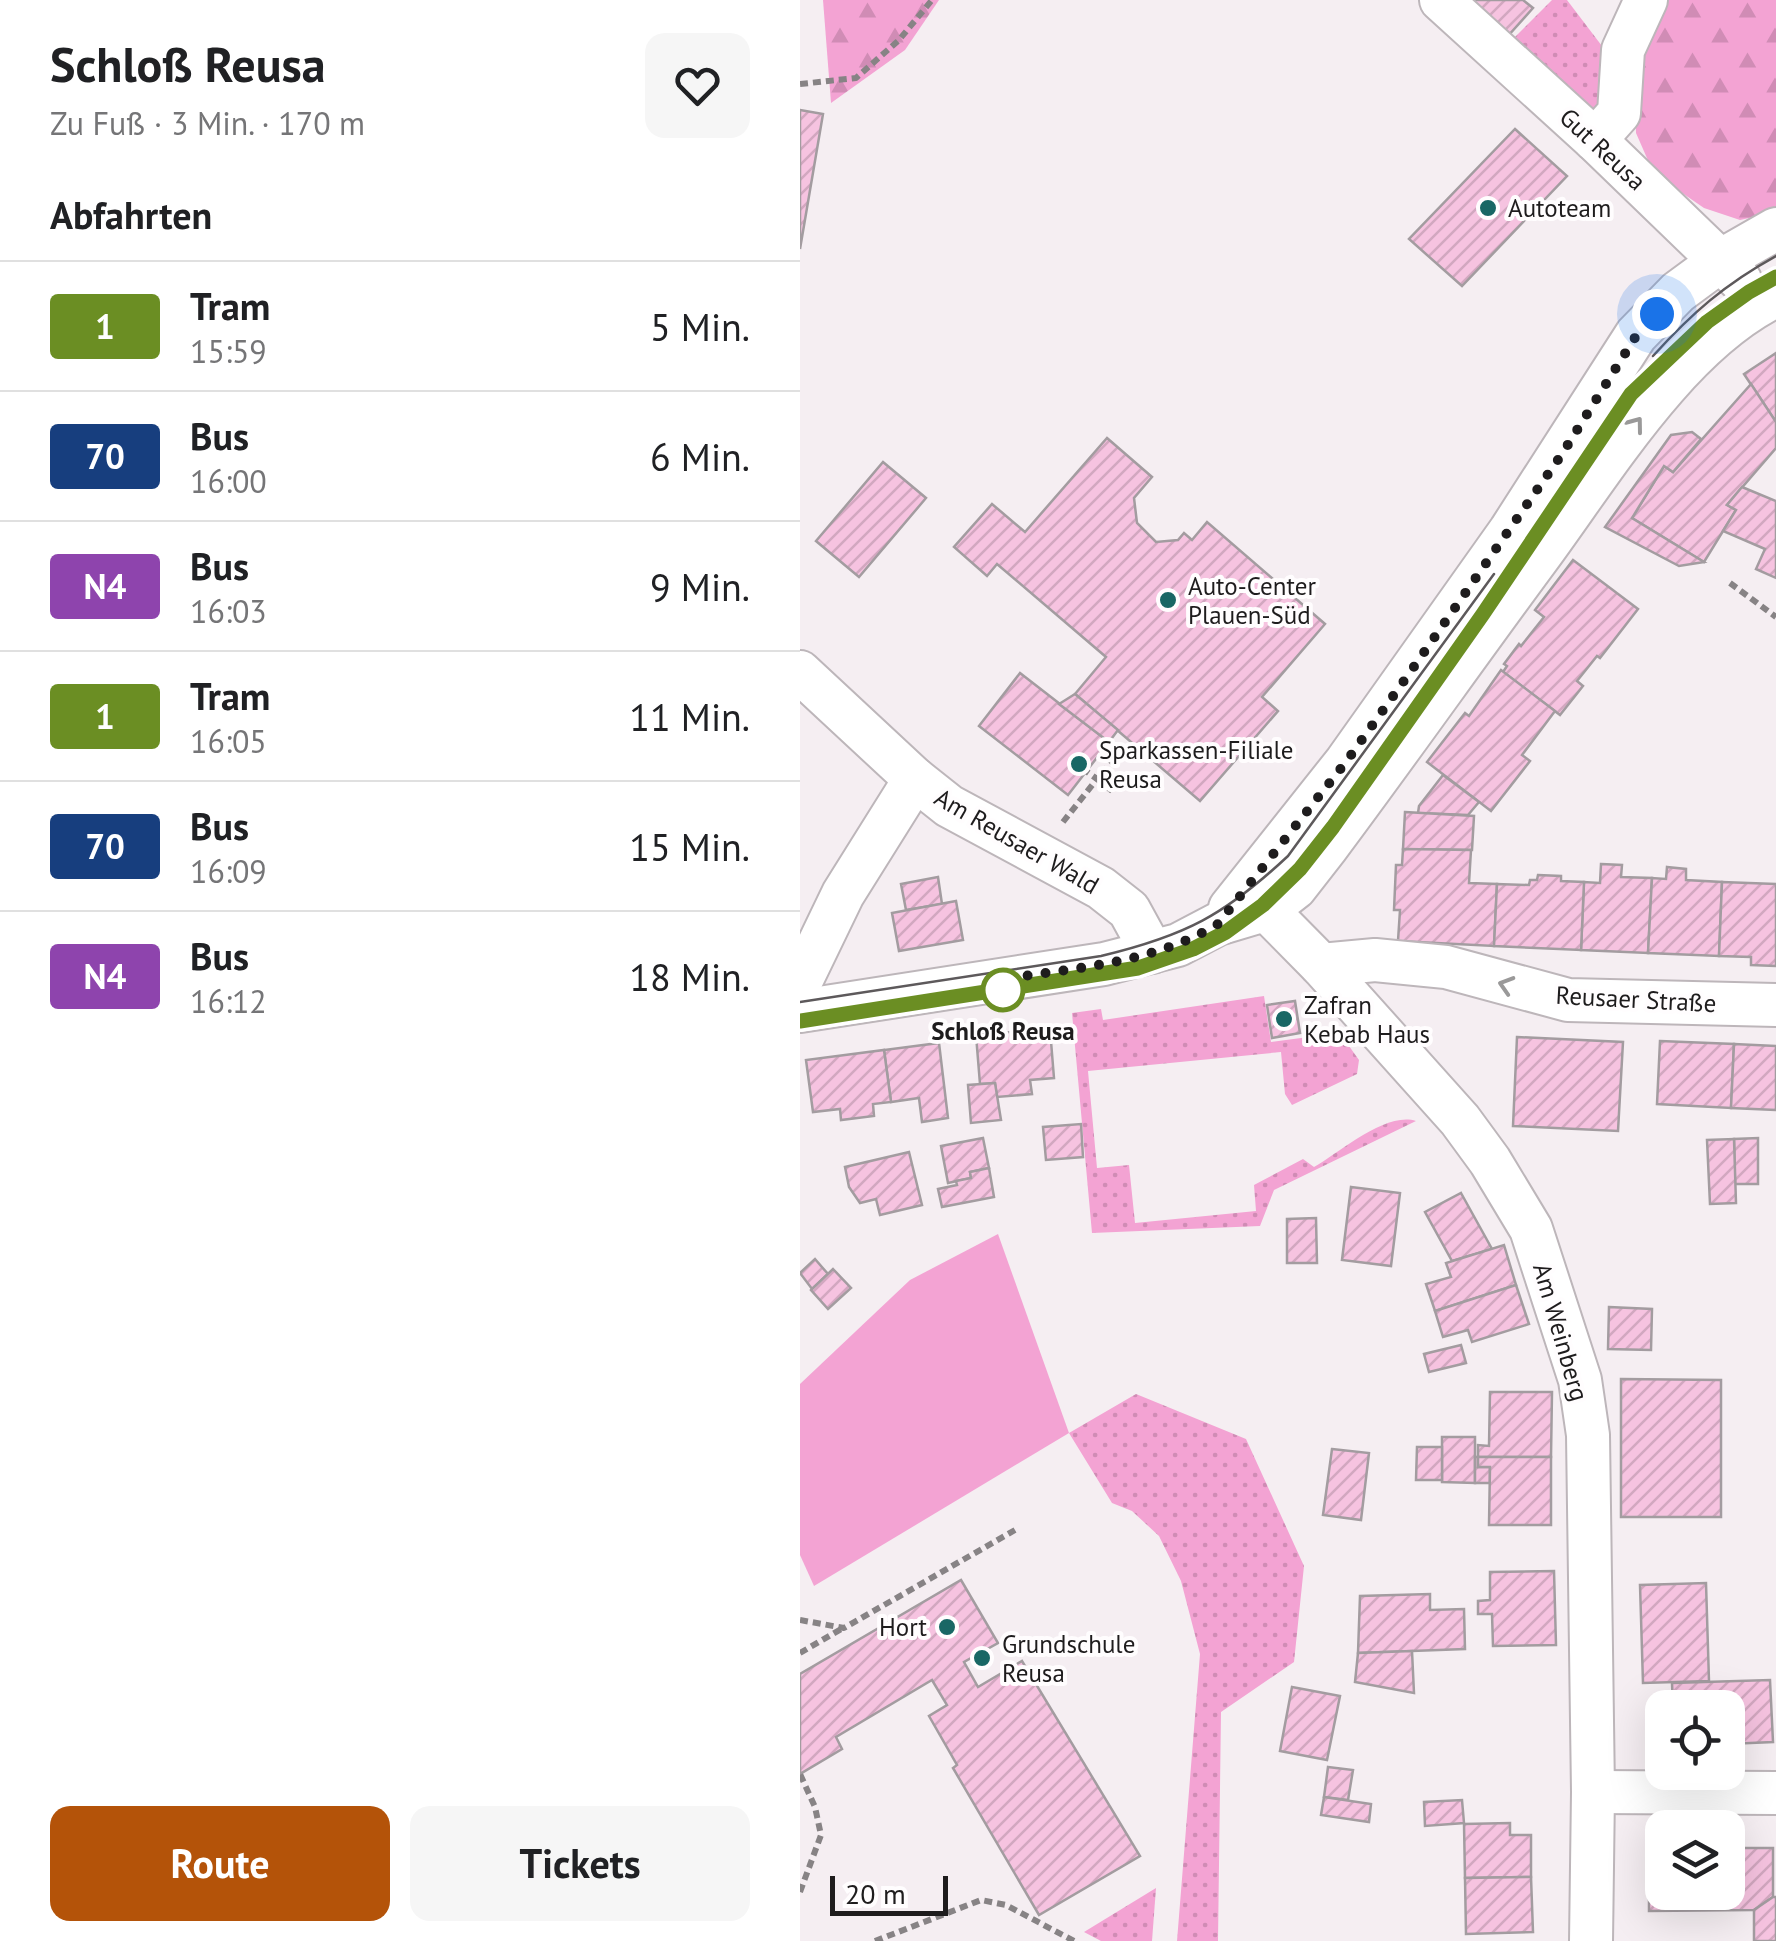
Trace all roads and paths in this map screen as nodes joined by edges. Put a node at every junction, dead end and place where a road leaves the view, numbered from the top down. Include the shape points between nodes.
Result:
1 (932, 0) edge
2 (1441, 0) edge
3 (1646, 0) edge
4 (800, 84) edge
5 (1596, 140) junction
6 (1776, 229) edge
7 (1720, 261) junction
8 (1767, 300) edge
9 (1730, 583) dead end
10 (1776, 617) edge
11 (800, 672) edge
12 (1114, 759) dead end
13 (1086, 771) dead end
14 (915, 779) junction
15 (1098, 779) junction
16 (1112, 790) dead end
17 (1037, 854) junction
18 (1257, 898) junction
19 (1152, 952) junction
20 (1321, 965) junction
21 (800, 983) edge
22 (1776, 1005) edge
23 (800, 1011) edge
24 (1015, 1530) dead end
25 (800, 1620) edge
26 (844, 1628) junction
27 (800, 1654) edge
28 (800, 1774) edge
29 (1593, 1792) junction
30 (1776, 1792) edge
31 (800, 1892) edge
32 (875, 1941) edge
33 (1074, 1941) edge
34 (1591, 1941) edge

1 - 4 path via 856,78
2 - 5 street, Gut Reusa
3 - 5 street via 1623,50 1619,112
5 - 7 street, Gut Reusa
6 - 7 street
7 - 8 street, Gut Reusa
7 - 18 street via 1636,336
18 -> 8 street via 1294,888 1651,405 1704,348
9 - 10 path
11 - 14 street, Am Reusaer Wald
12 - 15 path
13 - 15 path
14 - 17 street, Am Reusaer Wald via 949,806
14 - 21 street, Am Reusaer Wald via 842,894
15 - 16 path
15 - 17 path
17 - 19 street, Am Reusaer Wald via 1129,910
18 - 19 street via 1188,940
18 - 20 street, Am Weinberg
19 - 23 street
22 -> 20 street, Reusaer Straße via 1568,1000 1446,966 1375,960
20 - 29 street, Am Weinberg via 1490,1161 1530,1230 1567,1338 1588,1435
24 - 26 path
25 - 26 path
26 - 27 path
28 - 31 path via 821,1835
29 - 30 street
29 - 34 street, Am Weinberg
32 - 33 path via 981,1900 1006,1905

